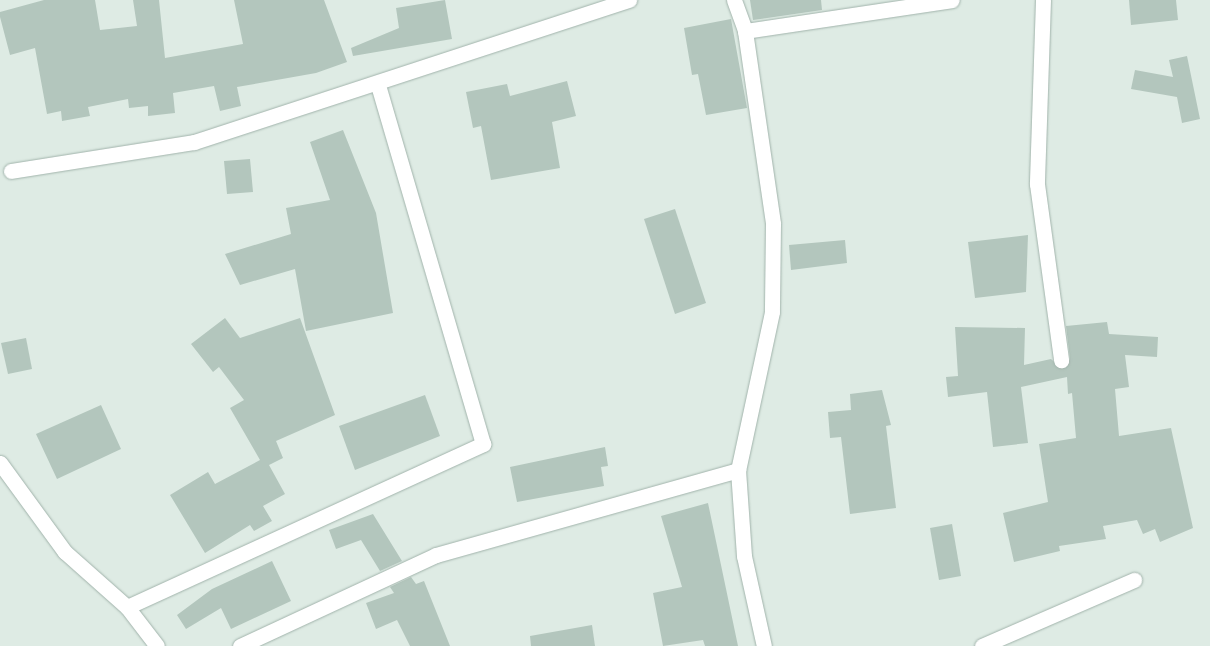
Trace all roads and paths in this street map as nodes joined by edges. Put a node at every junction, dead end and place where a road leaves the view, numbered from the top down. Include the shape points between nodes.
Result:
1 (629, 0) edge
2 (734, 0) edge
3 (952, 0) edge
4 (1043, 0) edge
5 (744, 31) junction
6 (378, 84) junction
7 (12, 171) dead end
8 (1061, 360) dead end
9 (0, 463) edge
10 (738, 470) junction
11 (1134, 580) dead end
12 (127, 607) junction
13 (157, 646) edge
14 (240, 646) edge
15 (764, 646) edge
16 (982, 646) edge

1 - 6 street
2 - 5 street
3 - 5 street
4 - 8 street via 1037,184
5 - 10 street via 773,224 772,312
6 - 7 street via 194,142
6 - 12 street via 483,444
9 - 12 street via 65,552
10 - 14 street via 436,555
10 - 15 street via 744,556
11 - 16 street
12 - 13 street

